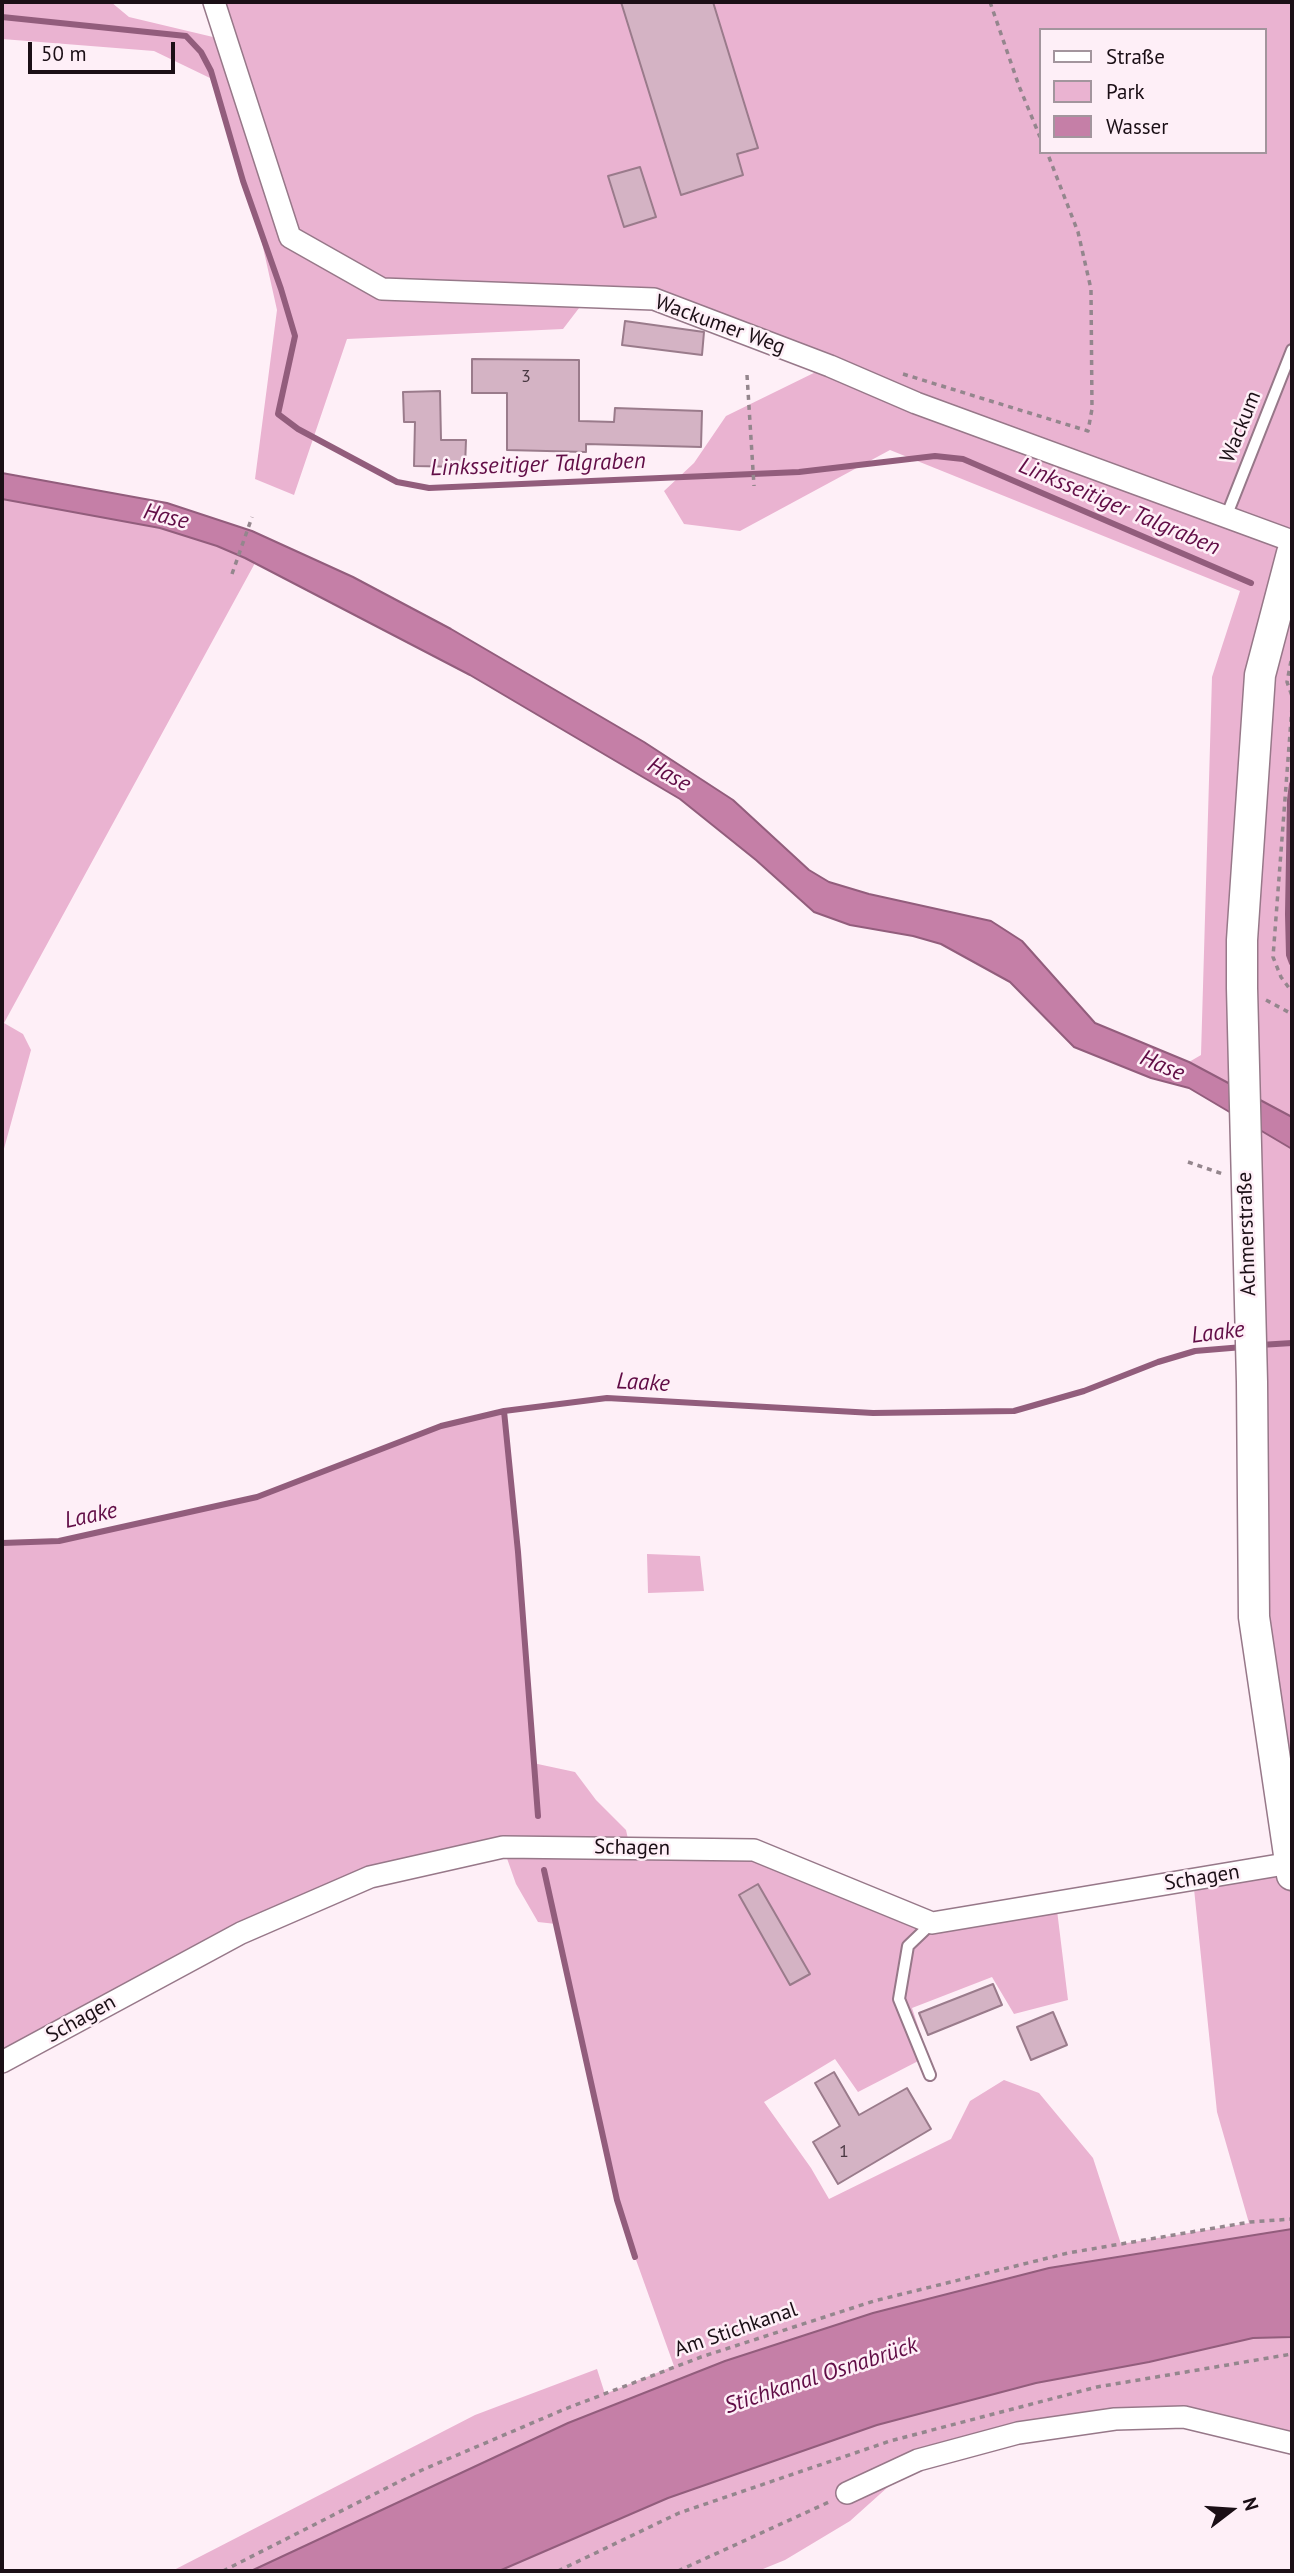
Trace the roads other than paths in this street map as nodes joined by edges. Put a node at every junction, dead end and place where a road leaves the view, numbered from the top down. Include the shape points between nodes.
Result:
1 (214, 2) edge
2 (1292, 350) edge
3 (1226, 517) junction
4 (1292, 541) edge
5 (1292, 553) edge
6 (1292, 1869) edge
7 (932, 1923) junction
8 (2, 2062) edge
9 (930, 2075) dead end
10 (1292, 2443) edge
11 (847, 2493) road end

1 - 3 street, Wackumer Weg via 290,237 382,289 654,299 916,403
2 - 3 lane, Wackum
3 - 4 street, Wackumer Weg
5 - 6 street, Achmerstraße via 1259,675 1242,940 1254,1617
6 - 7 street, Schagen
7 - 8 street, Schagen via 754,1850 503,1847 370,1877 241,1933
7 - 9 lane via 908,1945 899,1999
10 - 11 street via 1184,2417 1115,2419 1018,2433 930,2457

